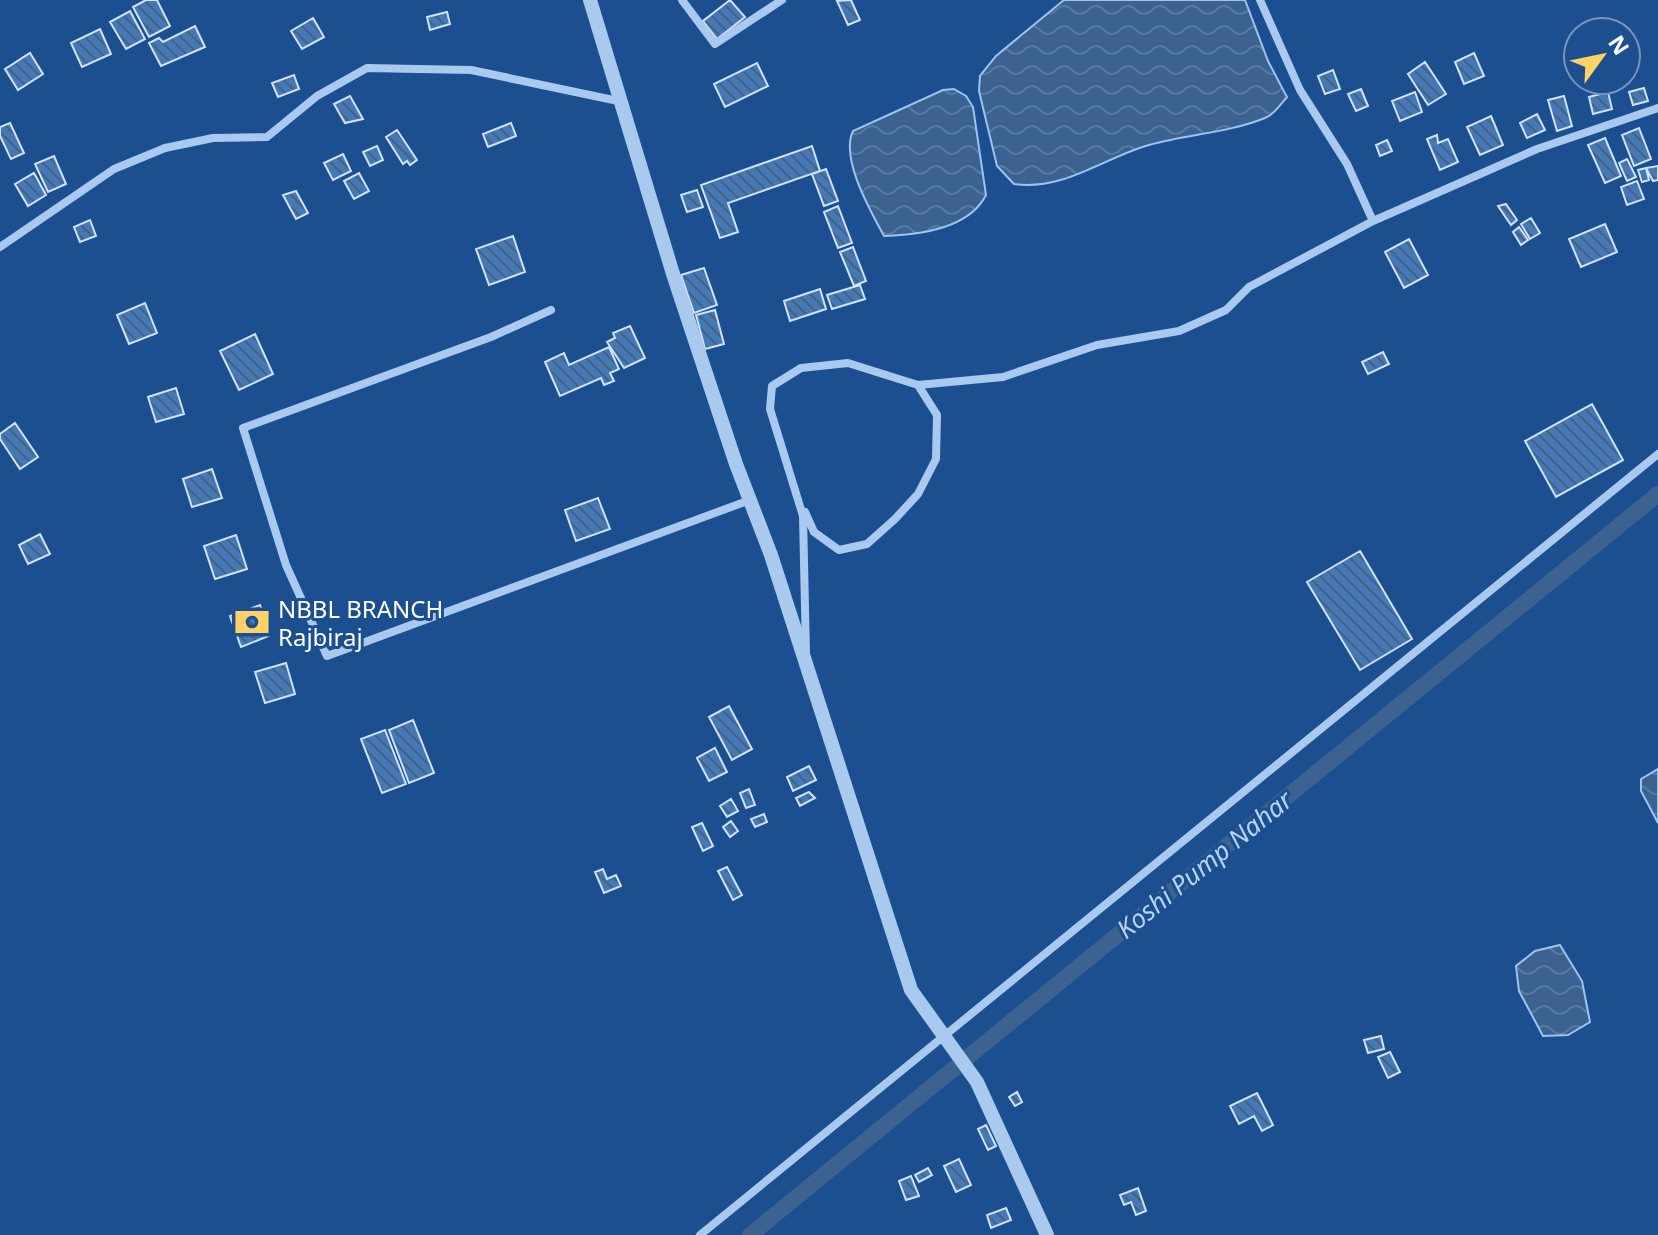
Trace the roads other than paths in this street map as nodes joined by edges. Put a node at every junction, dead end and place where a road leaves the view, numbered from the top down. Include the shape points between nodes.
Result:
1 (590, 0) edge
2 (682, 0) edge
3 (782, 0) edge
4 (1260, 0) edge
5 (624, 102) junction
6 (1658, 108) edge
7 (1373, 221) junction
8 (0, 247) edge
9 (551, 310) dead end
10 (918, 385) junction
11 (1658, 454) edge
12 (784, 464) junction
13 (750, 500) junction
14 (805, 663) junction
15 (942, 1039) junction
16 (700, 1235) edge
17 (1047, 1235) edge

1 - 5 street
2 - 3 street via 715,44
4 - 7 street via 1300,90 1347,164
5 - 8 street via 471,70 367,68 317,96 267,137 213,138 165,148 114,169
5 - 13 street via 673,274
6 - 7 street via 1537,149
7 - 10 street via 1249,287 1226,310 1179,331 1097,345 1003,377
9 - 13 street via 243,428 286,565 327,656
10 - 12 street via 848,363 801,368 772,386 770,409
10 - 12 street via 937,415 936,459 918,494 867,544 839,550 814,532
11 - 15 street
12 - 14 street via 803,516
13 - 14 street
14 - 15 street via 911,990
15 - 16 street
15 - 17 street via 977,1082

